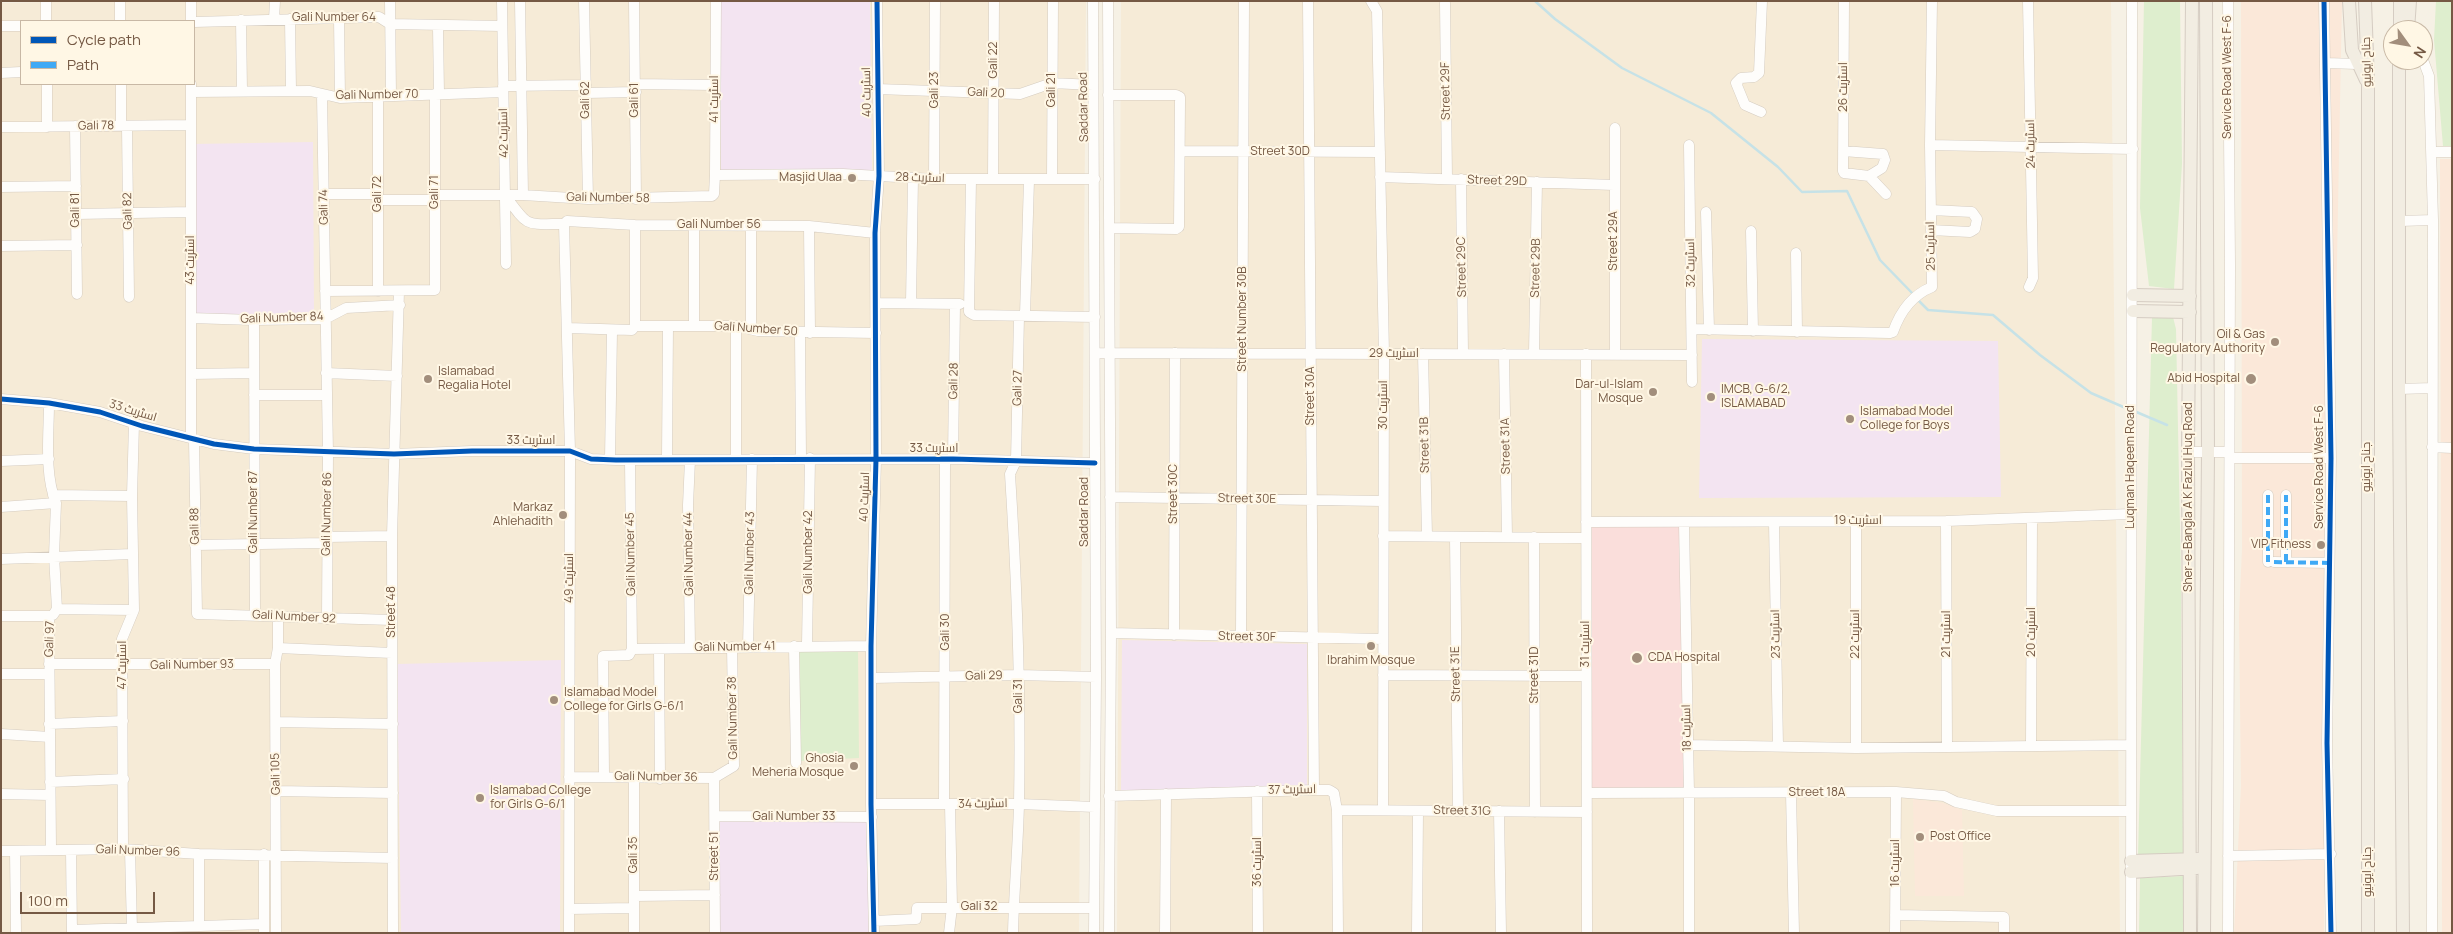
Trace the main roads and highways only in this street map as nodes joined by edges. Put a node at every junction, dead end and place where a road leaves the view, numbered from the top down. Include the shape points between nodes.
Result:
1 (2192, 1) edge
2 (2206, 1) edge
3 (2349, 1) edge
4 (2365, 1) edge
5 (2408, 2) edge
6 (2403, 20) edge
7 (2410, 20) edge
8 (2399, 70) edge
9 (2368, 82) junction
10 (2133, 295) road end
11 (2190, 296) junction
12 (2133, 311) road end
13 (2190, 312) junction
14 (2204, 862) junction
15 (2190, 864) junction
16 (2131, 867) road end
17 (2190, 933) edge
18 (2204, 933) edge
19 (2368, 933) edge
20 (2403, 933) edge

1 - 11 main road, Sher-e-Bangla A K Fazlul Huq Road
2 - 14 main road, Sher-e-Bangla A K Fazlul Huq Road via 2208,452
3 - 9 main road via 2352,50
4 - 9 main road, جناح ایونیو
5 - 6 main road
5 - 7 main road
8 - 20 main road
9 - 19 main road, جناح ایونیو
10 - 11 main road
11 - 13 main road, Sher-e-Bangla A K Fazlul Huq Road
12 - 13 main road
13 - 15 main road, Sher-e-Bangla A K Fazlul Huq Road
14 - 15 main road
14 - 18 main road, Sher-e-Bangla A K Fazlul Huq Road
15 - 16 main road
15 - 17 main road, Sher-e-Bangla A K Fazlul Huq Road

